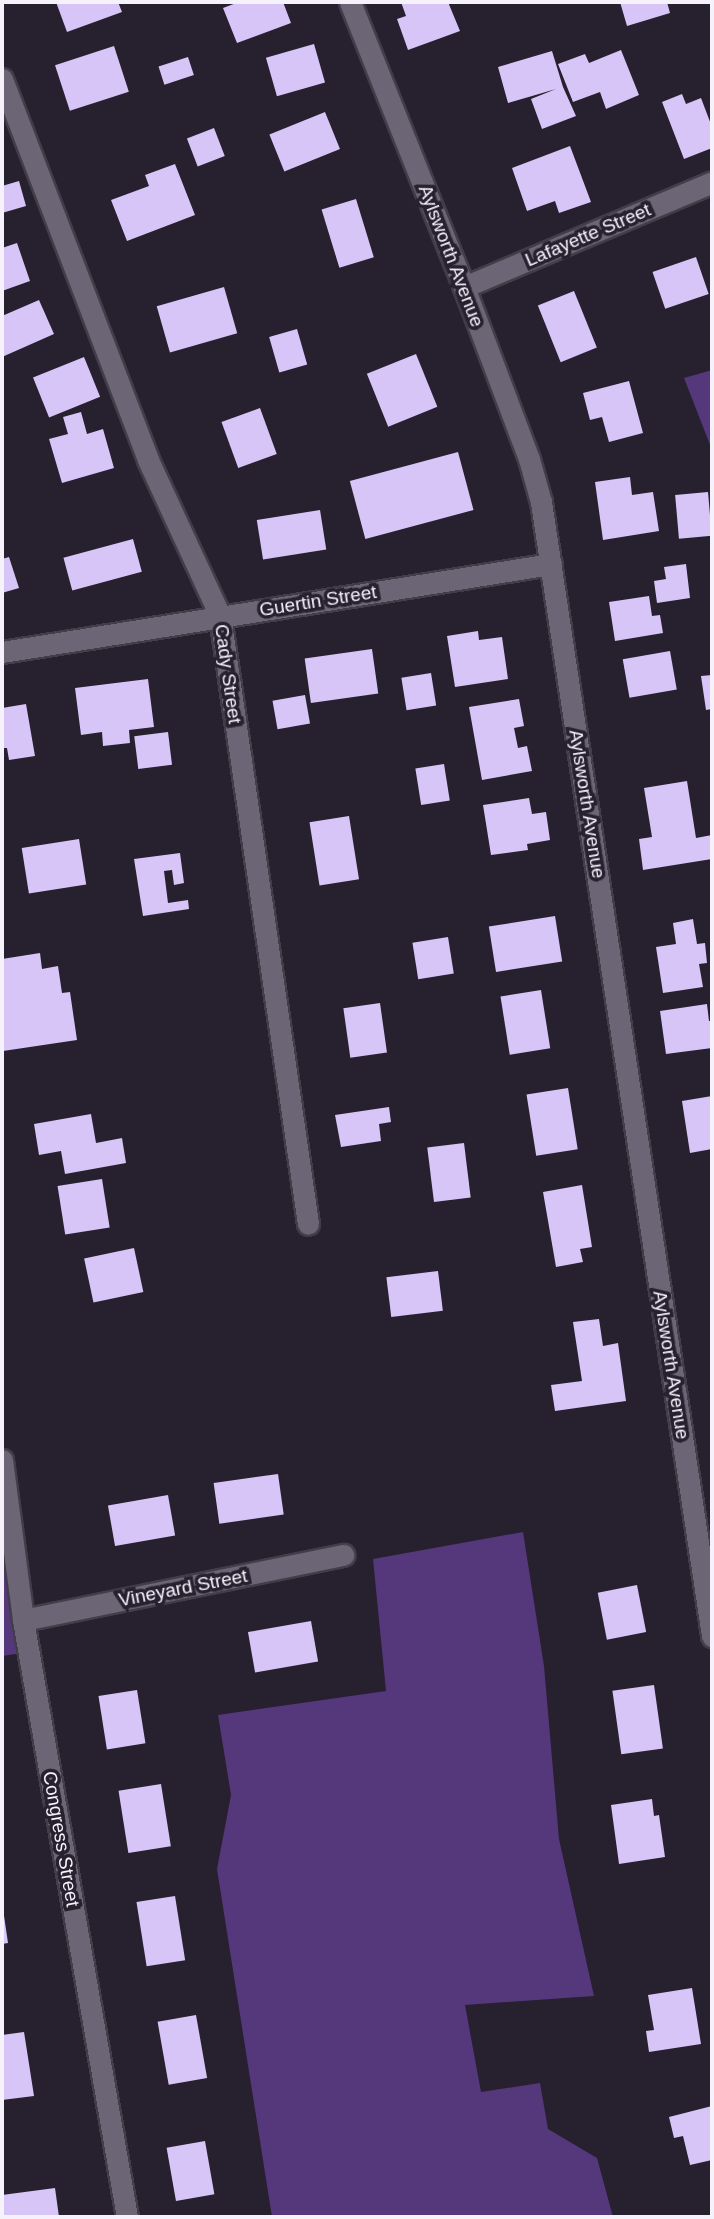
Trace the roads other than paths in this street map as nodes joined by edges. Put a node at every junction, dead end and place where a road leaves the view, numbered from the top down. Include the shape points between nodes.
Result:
1 (349, 2) edge
2 (2, 79) edge
3 (712, 182) edge
4 (464, 287) junction
5 (551, 564) junction
6 (220, 616) junction
7 (2, 652) edge
8 (308, 1224) dead end
9 (2, 1460) edge
10 (343, 1555) dead end
11 (23, 1620) junction
12 (712, 1636) edge
13 (127, 2217) edge

1 - 4 street, Aylsworth Avenue
2 - 6 street, Cady Street via 148,460
3 - 4 street, Lafayette Street
4 - 5 street, Aylsworth Avenue via 536,481
5 - 6 street, Guertin Street
5 - 12 street, Aylsworth Avenue
6 - 7 street, Guertin Street
6 - 8 street, Cady Street
9 - 11 street, Congress Street
10 - 11 street, Vineyard Street
11 - 13 street, Congress Street

